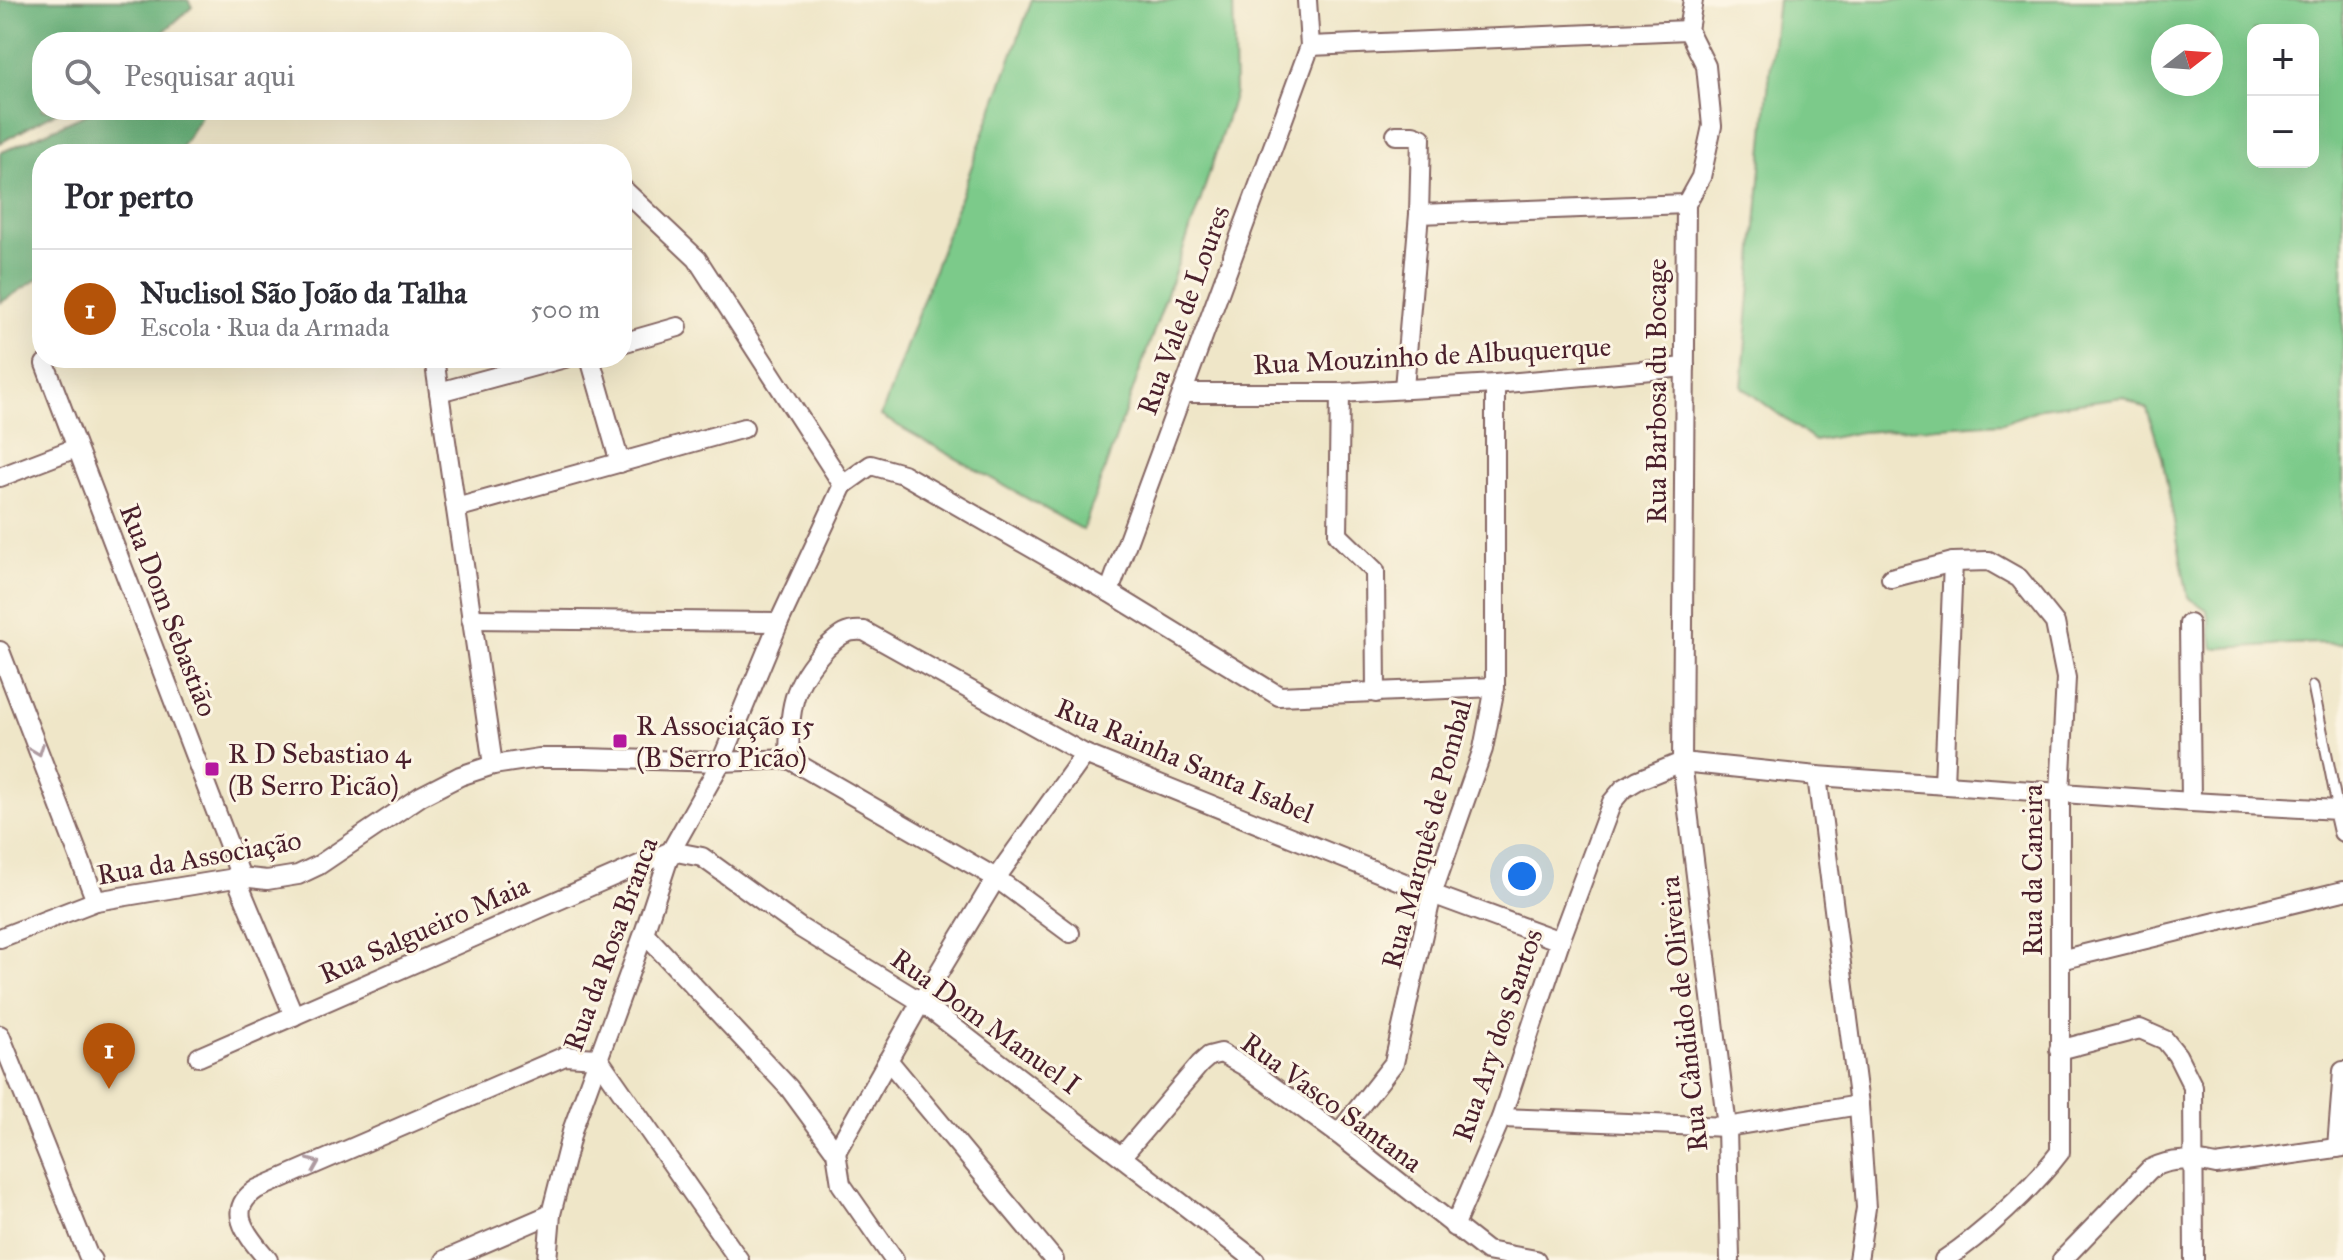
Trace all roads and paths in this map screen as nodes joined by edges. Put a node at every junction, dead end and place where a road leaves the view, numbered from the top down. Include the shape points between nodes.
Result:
1 (1307, 0) edge
2 (1693, 0) edge
3 (1688, 30) junction
4 (1310, 46) junction
5 (1396, 135) dead end
6 (632, 197) edge
7 (1686, 204) junction
8 (1419, 214) junction
9 (678, 327) dead end
10 (632, 340) edge
11 (1685, 367) junction
12 (50, 368) edge
13 (435, 368) edge
14 (528, 368) edge
15 (593, 368) edge
16 (1495, 384) junction
17 (1404, 388) junction
18 (439, 392) junction
19 (1182, 393) junction
20 (1340, 393) junction
21 (744, 428) dead end
22 (76, 448) junction
23 (620, 463) junction
24 (0, 477) edge
25 (843, 485) junction
26 (456, 508) junction
27 (1953, 562) junction
28 (1891, 578) dead end
29 (1109, 592) junction
30 (471, 619) junction
31 (779, 622) junction
32 (2189, 624) dead end
33 (0, 651) edge
34 (2313, 686) dead end
35 (1495, 687) junction
36 (1376, 693) junction
37 (1085, 754) junction
38 (789, 759) junction
39 (721, 762) junction
40 (1682, 762) junction
41 (493, 765) junction
42 (1817, 776) junction
43 (1944, 784) junction
44 (2060, 793) junction
45 (2191, 802) junction
46 (2338, 810) junction
47 (2343, 832) edge
48 (671, 851) junction
49 (239, 877) junction
50 (996, 878) junction
51 (2343, 891) edge
52 (1432, 894) junction
53 (96, 901) junction
54 (644, 933) junction
55 (1070, 933) dead end
56 (0, 938) edge
57 (1560, 941) junction
58 (2060, 960) junction
59 (921, 1002) junction
60 (294, 1016) junction
61 (0, 1035) edge
62 (2059, 1050) junction
63 (199, 1057) dead end
64 (598, 1058) junction
65 (888, 1060) junction
66 (2343, 1071) edge
67 (1859, 1105) junction
68 (1501, 1118) junction
69 (1727, 1127) junction
70 (1338, 1134) junction
71 (2340, 1147) edge
72 (836, 1152) junction
73 (1122, 1156) junction
74 (2196, 1161) junction
75 (551, 1214) junction
76 (1454, 1227) junction
77 (92, 1260) edge
78 (268, 1260) edge
79 (445, 1260) edge
80 (547, 1260) edge
81 (739, 1260) edge
82 (894, 1260) edge
83 (1054, 1260) edge
84 (1255, 1260) edge
85 (1536, 1260) edge
86 (1730, 1260) edge
87 (1858, 1260) edge
88 (1944, 1260) edge
89 (2062, 1260) edge
90 (2194, 1260) edge

1 - 4 street
2 - 3 street
3 - 4 street
3 - 7 street, Rua Barbosa du Bocage via 1706,66 1712,126 1701,177
4 - 19 street, Rua Vale de Loures
5 - 8 street via 1421,138
6 - 25 street via 697,259
7 - 8 street
7 - 11 street, Rua Barbosa du Bocage
8 - 17 street
9 - 10 street
11 - 16 street, Rua Mouzinho de Albuquerque
11 - 40 street, Rua Barbosa du Bocage
12 - 22 street, Rua Dom Sebastião
13 - 18 street
14 - 18 street
15 - 23 street
16 - 17 street, Rua Mouzinho de Albuquerque
16 - 35 street, Rua Marquês de Pombal
17 - 20 street, Rua Mouzinho de Albuquerque
18 - 26 street
19 - 20 street, Rua Mouzinho de Albuquerque
19 - 29 street, Rua Vale de Loures
20 - 36 street via 1338,535 1375,571
21 - 23 street
22 - 24 street
22 - 49 street, Rua Dom Sebastião
23 - 26 street
25 - 29 street via 871,465 903,474
25 - 31 street, Rua da Rosa Branca
26 - 30 street
27 - 28 street, Rua da Caneira
27 - 43 street
27 - 44 street, Rua da Caneira via 1989,561 2019,578 2055,623 2066,678
29 - 36 street via 1279,696
30 - 31 street
30 - 41 street
31 - 39 street, Rua da Rosa Branca
32 - 45 street
33 -> 53 street
34 - 46 lane
35 - 36 street
35 - 52 street, Rua Marquês de Pombal via 1483,749
37 - 38 street, Rua Rainha Santa Isabel via 864,631 850,630 838,636 800,680
37 - 50 street
37 - 52 street, Rua Rainha Santa Isabel
38 - 39 street, Rua da Associação
38 - 50 street
39 - 41 street, Rua da Associação via 539,758
39 - 48 street, Rua da Rosa Branca
40 - 42 street
40 - 57 street, Rua Ary dos Santos via 1638,780 1612,802
40 - 69 street, Rua Cândido de Oliveira
41 - 49 street, Rua da Associação via 421,796 298,875
42 - 43 street
42 - 67 street
43 - 44 street
44 - 45 street
44 - 58 street, Rua da Caneira
45 - 46 street
46 - 47 street
48 - 54 street, Rua da Rosa Branca
48 - 59 street, Rua Dom Manuel I via 702,857 799,927
48 - 60 street, Rua Salgueiro Maia
49 - 53 street, Rua da Associação
49 - 60 street, Rua Dom Sebastião
50 - 55 street
50 - 59 street
51 - 58 street
52 - 57 street, Rua Rainha Santa Isabel
52 - 70 street, Rua Marquês de Pombal via 1394,1063
53 - 56 street, Rua da Associação
54 - 64 street, Rua da Rosa Branca
54 - 72 street via 789,1088
57 - 68 street, Rua Ary dos Santos
58 - 62 street, Rua da Caneira
59 - 65 street
59 - 73 street, Rua Dom Manuel I
60 - 63 street, Rua Salgueiro Maia
61 - 77 street
62 - 74 street via 2140,1029 2165,1040 2193,1087
62 - 88 street, Rua da Caneira via 2060,1152 2035,1181
64 - 75 street, Rua da Rosa Branca
78 -> 64 street via 247,1235 239,1212 244,1197 257,1189 565,1056
64 - 81 street
65 - 72 street
65 - 83 street
66 - 71 street
67 - 69 street
67 - 87 street via 1866,1208
68 - 69 street
68 - 76 street, Rua Ary dos Santos
69 - 86 street, Rua Cândido de Oliveira
70 - 73 street, Rua Vasco Santana via 1221,1053 1200,1064
70 - 76 street, Rua Vasco Santana
71 - 74 street via 2216,1165
72 - 82 street via 841,1184
73 - 84 street, Rua Dom Manuel I
74 - 89 street via 2166,1160 2150,1169
74 - 90 street
75 - 79 street
75 - 80 street, Rua da Rosa Branca
76 - 85 street, Rua Vasco Santana via 1487,1251

